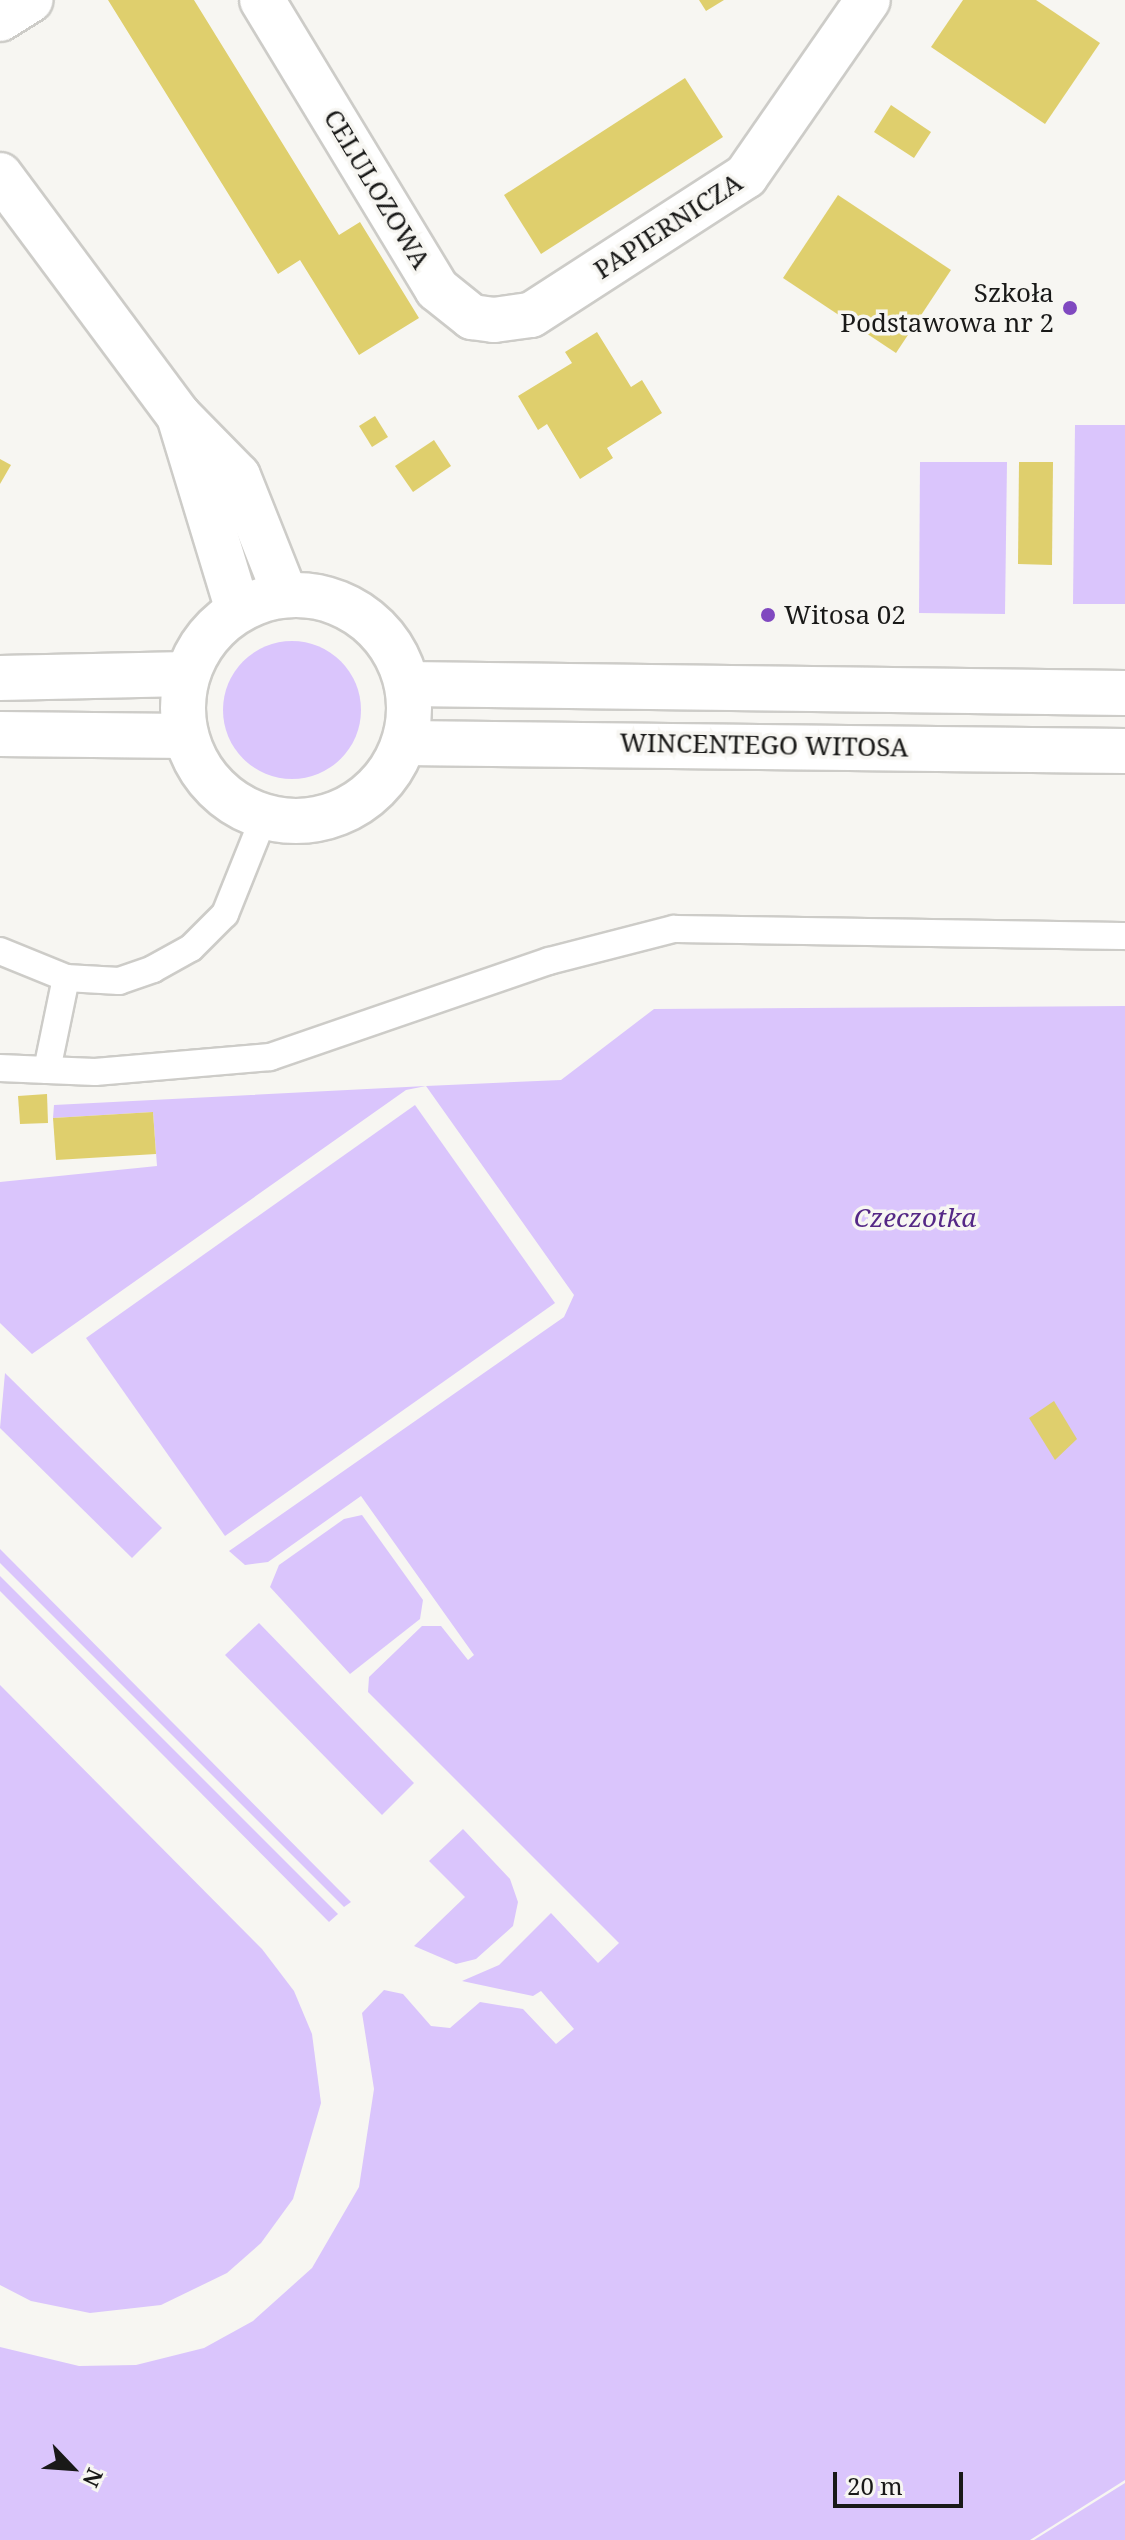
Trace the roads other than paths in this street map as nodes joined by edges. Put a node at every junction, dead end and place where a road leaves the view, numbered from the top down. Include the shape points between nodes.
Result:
1 (30, 0) edge
2 (262, 0) edge
3 (868, 0) edge
4 (0, 19) edge
5 (0, 175) edge
6 (531, 315) joint
7 (179, 416) junction
8 (285, 594) junction
9 (238, 610) junction
10 (187, 674) junction
11 (0, 678) edge
12 (407, 684) junction
13 (1125, 693) edge
14 (0, 734) edge
15 (186, 736) junction
16 (404, 743) junction
17 (1125, 751) edge
18 (264, 817) junction
19 (1125, 936) edge
20 (0, 951) edge
21 (66, 978) junction
22 (0, 1068) edge
23 (47, 1070) junction

1 - 4 main road
2 - 6 main road, CELULOZOWA via 437,289 472,317
3 - 6 main road, PAPIERNICZA via 746,176
5 - 7 main road
7 - 8 main road via 238,476
7 - 9 main road
8 - 9 main road
8 - 12 main road via 326,598 363,616 391,646
9 - 10 main road via 206,637
10 - 11 main road
10 - 15 main road
12 - 13 main road
12 - 16 main road
14 - 15 main road
15 - 18 main road via 201,771 228,800
16 - 17 main road, WINCENTEGO WITOSA
16 - 18 main road via 388,774 353,805 298,822
18 - 21 lane via 241,887 191,948 119,981
19 - 23 lane via 674,929 549,961 270,1057 218,1067
20 - 21 lane
21 - 23 lane
22 - 23 lane

